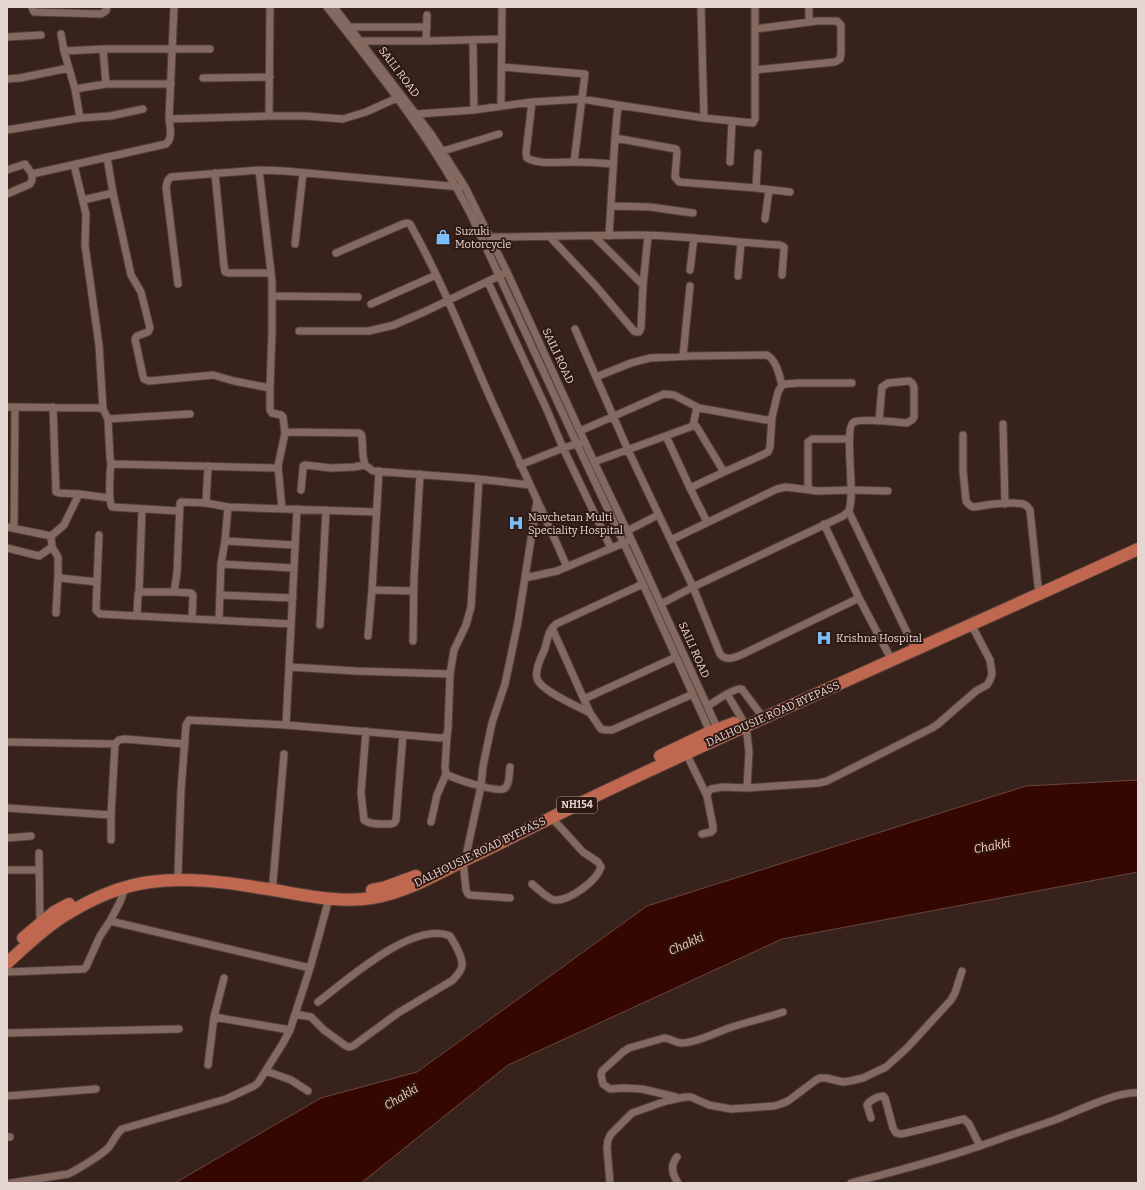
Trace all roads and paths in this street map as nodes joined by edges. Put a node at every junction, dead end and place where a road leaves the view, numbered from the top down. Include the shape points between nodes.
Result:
1 (32, 7) edge
2 (107, 7) edge
3 (174, 7) edge
4 (270, 7) edge
5 (327, 7) edge
6 (334, 7) edge
7 (502, 7) edge
8 (701, 7) edge
9 (755, 7) edge
10 (809, 7) edge
11 (427, 15) dead end
12 (809, 22) junction
13 (350, 27) junction
14 (427, 27) junction
15 (755, 29) junction
16 (61, 34) dead end
17 (41, 35) dead end
18 (7, 37) edge
19 (502, 38) junction
20 (473, 40) junction
21 (361, 41) junction
22 (426, 41) junction
23 (104, 49) junction
24 (172, 49) junction
25 (210, 49) dead end
26 (64, 51) junction
27 (502, 67) junction
28 (69, 68) junction
29 (755, 70) junction
30 (270, 77) junction
31 (203, 78) dead end
32 (7, 79) edge
33 (106, 84) junction
34 (171, 84) junction
35 (75, 89) junction
36 (397, 98) junction
37 (582, 99) junction
38 (532, 102) junction
39 (618, 105) junction
40 (501, 106) junction
41 (143, 109) dead end
42 (474, 110) junction
43 (417, 114) junction
44 (269, 116) junction
45 (80, 118) junction
46 (704, 118) junction
47 (169, 119) junction
48 (732, 121) junction
49 (7, 130) edge
50 (498, 134) dead end
51 (615, 138) junction
52 (443, 151) junction
53 (758, 153) dead end
54 (107, 157) junction
55 (574, 162) junction
56 (730, 162) dead end
57 (613, 164) junction
58 (74, 165) junction
59 (7, 170) edge
60 (259, 170) junction
61 (303, 173) junction
62 (32, 174) junction
63 (215, 174) junction
64 (461, 187) junction
65 (756, 188) junction
66 (769, 190) junction
67 (790, 192) dead end
68 (113, 193) junction
69 (7, 194) edge
70 (83, 200) junction
71 (611, 206) junction
72 (693, 213) dead end
73 (765, 219) dead end
74 (594, 236) junction
75 (610, 236) junction
76 (648, 236) junction
77 (490, 237) junction
78 (550, 237) junction
79 (694, 238) junction
80 (741, 243) junction
81 (295, 244) dead end
82 (336, 253) dead end
83 (690, 270) dead end
84 (507, 272) junction
85 (271, 273) junction
86 (436, 275) junction
87 (782, 275) dead end
88 (500, 276) junction
89 (738, 276) dead end
90 (488, 282) junction
91 (178, 284) dead end
92 (643, 285) junction
93 (690, 286) dead end
94 (272, 296) junction
95 (358, 297) dead end
96 (448, 301) junction
97 (371, 304) dead end
98 (575, 329) dead end
99 (299, 331) dead end
100 (683, 356) junction
101 (596, 377) junction
102 (852, 383) dead end
103 (782, 385) junction
104 (270, 388) junction
105 (7, 407) edge
106 (15, 407) junction
107 (53, 407) junction
108 (697, 408) junction
109 (103, 409) junction
110 (190, 414) dead end
111 (613, 416) junction
112 (772, 417) junction
113 (108, 419) junction
114 (879, 421) junction
115 (1003, 424) dead end
116 (694, 426) junction
117 (580, 431) junction
118 (285, 433) junction
119 (963, 435) dead end
120 (666, 436) junction
121 (849, 438) junction
122 (585, 441) junction
123 (577, 444) junction
124 (563, 448) junction
125 (628, 450) junction
126 (594, 462) junction
127 (111, 463) junction
128 (365, 465) junction
129 (520, 465) junction
130 (208, 466) junction
131 (278, 466) junction
132 (379, 471) junction
133 (724, 472) junction
134 (420, 474) junction
135 (479, 479) junction
136 (530, 485) junction
137 (10, 488) edge
138 (690, 488) junction
139 (301, 490) dead end
140 (810, 490) junction
141 (852, 490) junction
142 (888, 491) dead end
143 (79, 494) junction
144 (110, 498) junction
145 (537, 500) junction
146 (206, 503) junction
147 (1005, 504) junction
148 (228, 507) junction
149 (142, 509) junction
150 (282, 509) junction
151 (297, 509) junction
152 (326, 510) junction
153 (178, 511) junction
154 (376, 512) junction
155 (849, 512) junction
156 (658, 515) junction
157 (707, 522) junction
158 (824, 524) junction
159 (10, 528) edge
160 (627, 531) junction
161 (99, 535) dead end
162 (51, 536) junction
163 (671, 540) junction
164 (225, 541) junction
165 (632, 541) junction
166 (1138, 541) edge
167 (623, 543) junction
168 (295, 545) junction
169 (52, 547) junction
170 (7, 548) edge
171 (611, 548) junction
172 (1138, 549) edge
173 (221, 564) junction
174 (567, 566) junction
175 (294, 568) junction
176 (58, 575) junction
177 (525, 578) junction
178 (97, 582) junction
179 (643, 584) junction
180 (1038, 586) junction
181 (693, 587) junction
182 (372, 590) junction
183 (414, 591) junction
184 (139, 592) junction
185 (174, 592) junction
186 (220, 594) junction
187 (293, 598) junction
188 (859, 598) junction
189 (661, 604) junction
190 (56, 613) dead end
191 (137, 616) junction
192 (192, 619) junction
193 (219, 620) junction
194 (291, 624) junction
195 (971, 624) junction
196 (320, 625) dead end
197 (552, 628) junction
198 (368, 636) dead end
199 (413, 641) dead end
200 (912, 643) junction
201 (888, 653) junction
202 (676, 657) junction
203 (289, 667) junction
204 (450, 674) junction
205 (693, 694) junction
206 (727, 694) junction
207 (584, 699) junction
208 (708, 706) junction
209 (759, 712) junction
210 (590, 713) junction
211 (744, 723) junction
212 (286, 725) junction
213 (366, 731) junction
214 (403, 735) junction
215 (716, 735) junction
216 (447, 736) junction
217 (7, 742) edge
218 (115, 744) junction
219 (185, 744) junction
220 (686, 753) junction
221 (284, 754) dead end
222 (510, 767) dead end
223 (446, 774) junction
224 (481, 786) junction
225 (747, 788) junction
226 (706, 796) junction
227 (7, 808) edge
228 (111, 815) junction
229 (552, 816) junction
230 (431, 822) dead end
231 (702, 834) dead end
232 (31, 836) dead end
233 (7, 838) edge
234 (111, 840) dead end
235 (39, 852) dead end
236 (465, 856) junction
237 (7, 870) edge
238 (40, 870) junction
239 (178, 873) junction
240 (273, 882) junction
241 (532, 884) dead end
242 (125, 888) junction
243 (329, 898) junction
244 (510, 898) dead end
245 (110, 921) junction
246 (40, 923) junction
247 (7, 952) edge
248 (7, 963) edge
249 (310, 968) junction
250 (962, 971) dead end
251 (7, 972) edge
252 (224, 978) dead end
253 (318, 1002) dead end
254 (783, 1012) dead end
255 (295, 1014) junction
256 (214, 1017) junction
257 (179, 1029) dead end
258 (290, 1030) junction
259 (7, 1033) edge
260 (208, 1066) dead end
261 (266, 1071) junction
262 (96, 1089) dead end
263 (308, 1091) dead end
264 (1138, 1094) edge
265 (7, 1096) edge
266 (678, 1098) junction
267 (871, 1118) dead end
268 (980, 1146) junction
269 (677, 1157) dead end
270 (11, 1183) edge
271 (610, 1183) edge
272 (678, 1183) edge
273 (851, 1183) edge

1 - 2 street via 34,12 101,14
3 - 24 street
4 - 30 street
5 - 36 street
6 - 13 street, SAILI ROAD
7 - 19 street
8 - 46 street
9 - 15 street
10 - 12 street
11 - 14 street
12 - 15 street
12 - 29 street via 840,23 841,56 838,61
13 - 14 street
13 - 21 street, SAILI ROAD
14 - 22 street
15 - 29 street
16 - 26 street
17 - 18 street
19 - 20 street
19 - 27 street
20 - 22 street
20 - 42 street
21 - 22 street
21 - 43 street, SAILI ROAD
23 - 24 street
23 - 26 street
23 - 33 street
24 - 25 street
24 - 34 street
26 - 28 street
27 - 37 street via 584,74
27 - 40 street
28 - 32 street
28 - 35 street
29 - 48 street via 754,121
30 - 31 street
30 - 44 street
33 - 34 street
33 - 35 street
34 - 47 street
35 - 45 street
36 - 44 street via 343,119
36 - 64 street
37 - 38 street
37 - 39 street
37 - 55 street
38 - 40 street
38 - 55 street via 527,158 540,162
39 - 46 street
39 - 51 street
40 - 42 street
41 - 45 street via 110,116
42 - 43 street
43 - 52 street, SAILI ROAD
44 - 47 street
45 - 49 street
46 - 48 street
47 - 54 street via 170,138 166,144
48 - 56 street
50 - 52 street
51 - 57 street
51 - 65 street via 676,148 675,177 680,183
52 - 64 street, SAILI ROAD
53 - 65 street
54 - 58 street
54 - 68 street
55 - 57 street
57 - 71 street
58 - 62 street
58 - 70 street
59 - 62 street via 25,164
60 - 61 street
60 - 63 street
60 - 85 street
61 - 64 street
61 - 81 street
62 - 69 street via 30,184
63 - 85 street via 225,272
63 - 91 street via 171,177 167,183
64 - 77 street, SAILI ROAD
64 - 88 street
65 - 66 street
66 - 67 street
66 - 73 street
68 - 70 street
68 - 104 street via 131,275 141,292 150,328 148,332 135,339 144,379 149,381 213,375
70 - 109 street via 86,214 85,245 99,345
71 - 72 street via 650,207
71 - 75 street
74 - 75 street
74 - 78 street
74 - 92 street
75 - 76 street
76 - 79 street
76 - 92 street
77 - 78 street
77 - 84 street, SAILI ROAD
78 - 92 street via 636,332 641,328
79 - 80 street
79 - 83 street
80 - 87 street via 784,247
80 - 89 street
82 - 86 street via 407,223 410,224
84 - 88 street
84 - 117 street, SAILI ROAD
85 - 94 street
86 - 96 street
86 - 97 street
88 - 90 street
88 - 123 street
90 - 96 street
90 - 124 street
93 - 100 street
94 - 95 street
94 - 104 street
96 - 99 street via 379,330
96 - 129 street
98 - 101 street
100 - 101 street via 641,360
100 - 103 street via 768,355 777,368
101 - 111 street
102 - 103 street
103 - 112 street
104 - 118 street via 271,412 283,417
105 - 106 street
106 - 107 street
106 - 137 street
107 - 109 street
107 - 143 street via 56,492
108 - 111 street via 674,395 664,394
108 - 112 street via 762,420 770,420
108 - 116 street
109 - 113 street
110 - 113 street
111 - 117 street
111 - 125 street
112 - 133 street via 768,452
113 - 127 street
114 - 114 street via 912,420 912,383 888,383 882,387
114 - 121 street via 852,423
115 - 147 street
116 - 120 street
116 - 133 street
117 - 122 street, SAILI ROAD
118 - 128 street via 359,433 362,437
118 - 131 street
119 - 147 street via 963,471 967,503 973,507
120 - 125 street
120 - 138 street
121 - 140 street via 812,439 808,442
121 - 141 street
122 - 123 street
122 - 126 street, SAILI ROAD
123 - 124 street
123 - 167 street
124 - 129 street
124 - 171 street
125 - 126 street
125 - 156 street
126 - 160 street, SAILI ROAD
127 - 130 street
127 - 144 street
128 - 132 street via 370,470
128 - 139 street via 331,468 305,465
129 - 136 street
130 - 131 street
130 - 146 street
131 - 150 street
132 - 134 street
132 - 154 street
133 - 138 street
134 - 135 street
134 - 183 street
135 - 136 street
135 - 204 street via 471,607 454,650
136 - 145 street
137 - 159 street
138 - 157 street
140 - 141 street
140 - 157 street via 782,487
141 - 142 street
141 - 155 street
143 - 144 street
143 - 162 street via 64,525
144 - 149 street via 112,507
145 - 174 street
145 - 177 street
146 - 148 street
146 - 153 street via 181,502
147 - 180 street via 1024,504 1030,510
148 - 150 street
148 - 164 street
149 - 153 street
149 - 184 street
150 - 151 street
151 - 152 street
151 - 168 street
152 - 154 street
152 - 196 street
153 - 185 street via 177,573
154 - 182 street
155 - 158 street
155 - 200 street
156 - 160 street
156 - 163 street
157 - 163 street
158 - 181 street
158 - 188 street
159 - 162 street
160 - 165 street, SAILI ROAD
161 - 178 street
162 - 169 street
163 - 181 street
164 - 168 street
164 - 173 street
165 - 167 street
165 - 189 street, SAILI ROAD
166 - 180 highway, NH154
167 - 171 street
167 - 179 street
168 - 175 street
169 - 170 street via 39,556
169 - 176 street via 58,556
171 - 174 street
172 - 195 highway, DALHOUSIE ROAD BYEPASS / NH154
173 - 175 street
173 - 186 street
174 - 177 street via 557,571
175 - 187 street
176 - 178 street via 60,578
176 - 190 street
177 - 224 street via 505,684 492,722
178 - 191 street via 96,610 100,614
179 - 197 street
179 - 202 street
180 - 200 highway, NH154
181 - 188 street via 720,654 726,659 743,654
181 - 189 street
182 - 183 street
182 - 198 street
183 - 199 street
184 - 185 street
184 - 191 street
185 - 192 street via 193,595
186 - 187 street
186 - 193 street
187 - 194 street
188 - 201 street
189 - 208 street, SAILI ROAD
191 - 192 street
192 - 193 street
193 - 194 street
194 - 203 street
195 - 211 highway, DALHOUSIE ROAD BYEPASS / NH154
195 - 225 street via 990,660 990,680 932,728 827,781 808,785
197 - 207 street
197 - 210 street via 537,673 538,682 555,695
200 - 201 highway, NH154
201 - 209 highway, NH154
202 - 205 street
202 - 207 street
203 - 204 street via 356,672
203 - 212 street
204 - 216 street
205 - 210 street via 612,730 601,729
205 - 215 street
206 - 208 street
206 - 209 street via 742,690
206 - 211 street
207 - 210 street
208 - 215 street, SAILI ROAD
209 - 211 highway, NH154
211 - 215 highway, DALHOUSIE ROAD BYEPASS / NH154
211 - 225 street via 748,747
212 - 213 street
212 - 219 street via 189,720 186,725
213 - 214 street
213 - 214 street via 361,793 364,820 370,823 391,824 396,820
214 - 216 street via 441,738
215 - 220 highway, DALHOUSIE ROAD BYEPASS / NH154
215 - 236 highway, NH154 via 563,803
216 - 223 street
217 - 218 street
218 - 219 street via 119,740
218 - 228 street
219 - 239 street
220 - 226 street
220 - 229 highway, DALHOUSIE ROAD BYEPASS / NH154
221 - 240 street
222 - 224 street via 508,784 503,789
223 - 224 street
223 - 230 street via 437,796
224 - 236 street
225 - 226 street via 715,787
226 - 231 street via 713,830
227 - 228 street
228 - 234 street
229 - 236 highway, DALHOUSIE ROAD BYEPASS / NH154
229 - 241 street via 583,852 598,862 600,871 584,888 558,900 551,899
232 - 233 street
235 - 238 street
236 - 240 highway, NH154 via 383,888 368,891 339,892
236 - 243 highway, DALHOUSIE ROAD BYEPASS / NH154 via 398,892 355,900
236 - 244 street via 466,890 470,896
237 - 238 street
238 - 246 street
239 - 240 highway, NH154 via 231,876
239 - 246 highway, NH154 via 124,881 104,888 54,912
242 - 243 highway, DALHOUSIE ROAD BYEPASS / NH154 via 149,882 192,880
242 - 245 street
242 - 248 highway, DALHOUSIE ROAD BYEPASS / NH154 via 96,898 51,924
243 - 249 street
245 - 249 street
245 - 251 street via 84,969
246 - 247 highway, NH154
249 - 255 street
250 - 266 street via 955,993 946,1006 886,1067 863,1078 843,1082 820,1078 788,1101 774,1106 731,1109 709,1105 691,1097
252 - 256 street
253 - 255 street via 380,955 418,936 450,936 461,960 462,966 453,980 398,1013 349,1047 324,1030 311,1017
254 - 266 street via 690,1042 676,1043 664,1038 635,1046 623,1052 602,1071 603,1084 610,1089 642,1089
255 - 258 street
256 - 258 street
256 - 260 street
257 - 259 street
258 - 261 street
261 - 263 street via 291,1080
261 - 270 street via 254,1086 233,1096 122,1129 107,1149 68,1174
262 - 265 street
264 - 268 street via 1119,1095
266 - 271 street via 632,1113 611,1134 607,1148
267 - 268 street via 867,1105 883,1096 896,1133 902,1134 964,1119
268 - 273 street
269 - 272 street via 673,1160 672,1169

